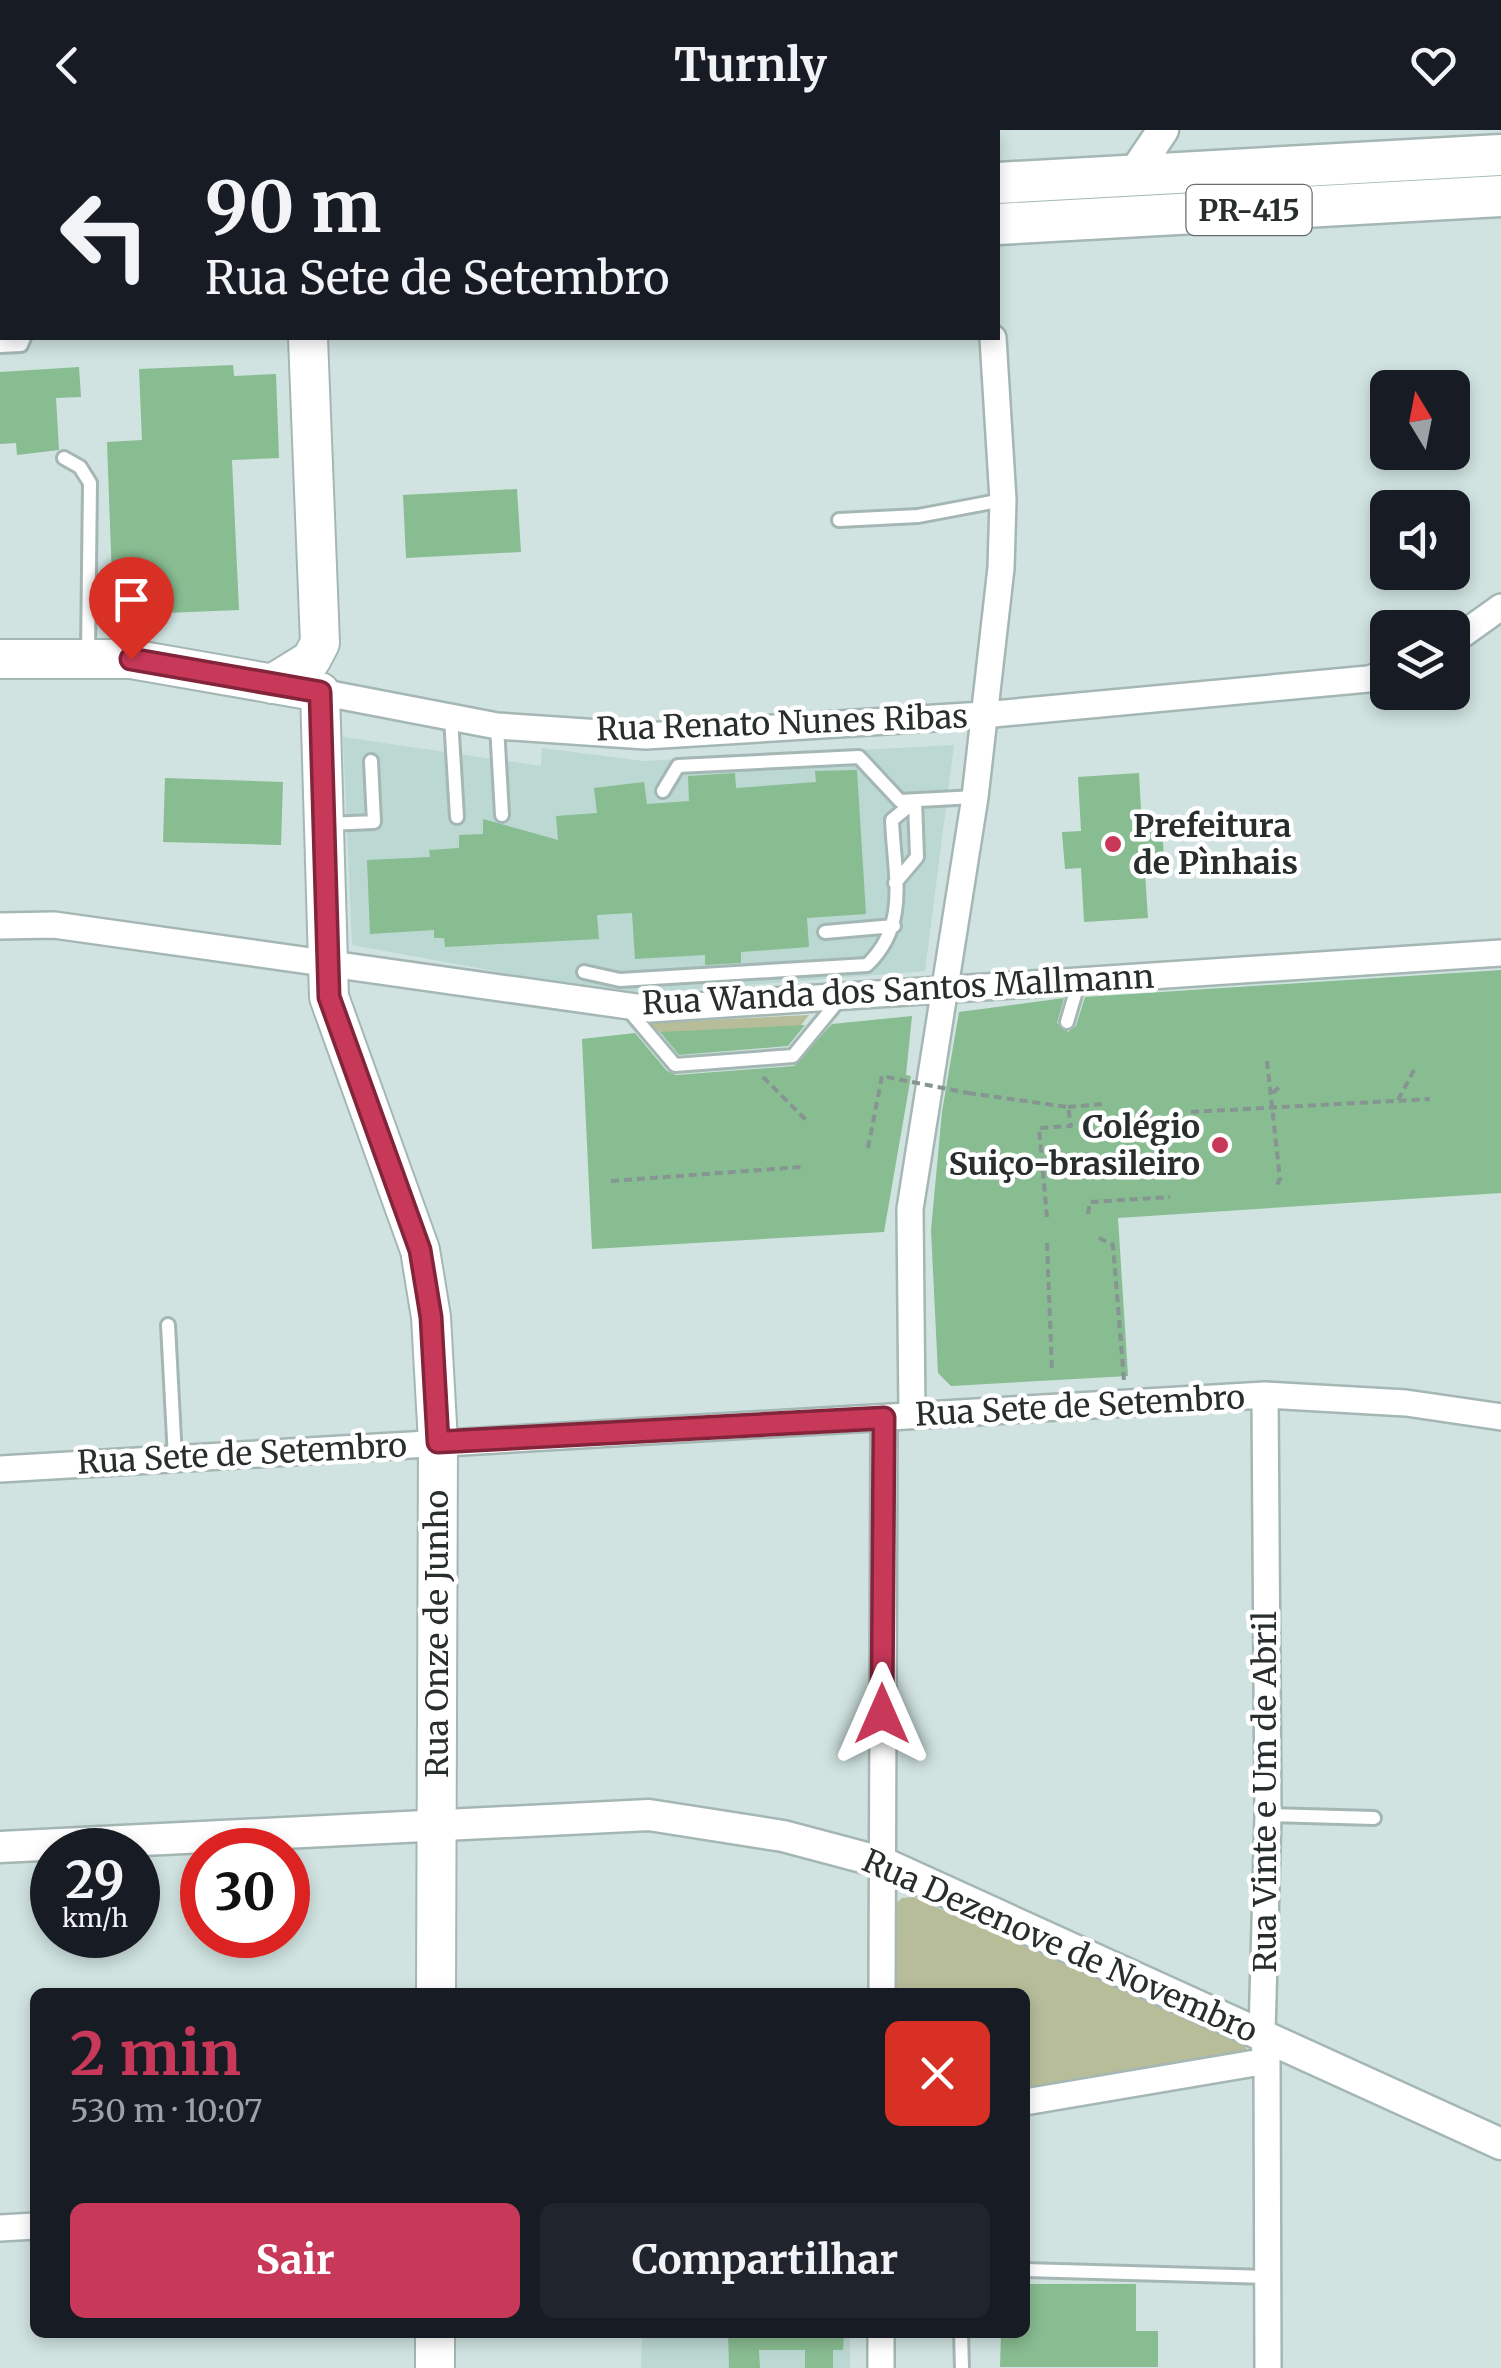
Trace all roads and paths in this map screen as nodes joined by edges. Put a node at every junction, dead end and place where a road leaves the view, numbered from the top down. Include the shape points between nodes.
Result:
1 (1163, 130) edge
2 (1501, 155) edge
3 (1132, 176) junction
4 (1000, 183) edge
5 (1501, 196) edge
6 (1000, 224) edge
7 (23, 340) edge
8 (308, 340) edge
9 (993, 340) edge
10 (0, 346) edge
11 (64, 458) dead end
12 (1003, 500) junction
13 (839, 520) dead end
14 (1501, 607) edge
15 (1470, 629) edge
16 (88, 658) junction
17 (0, 659) edge
18 (1370, 676) edge
19 (272, 684) junction
20 (320, 692) junction
21 (983, 715) junction
22 (452, 718) junction
23 (497, 726) junction
24 (371, 760) dead end
25 (663, 791) dead end
26 (975, 796) junction
27 (914, 800) junction
28 (502, 815) dead end
29 (457, 817) dead end
30 (325, 824) junction
31 (895, 883) junction
32 (0, 926) edge
33 (894, 926) junction
34 (825, 932) dead end
35 (1501, 953) edge
36 (330, 964) junction
37 (584, 972) dead end
38 (1079, 981) junction
39 (943, 990) junction
40 (839, 1000) junction
41 (624, 1005) junction
42 (1068, 1022) dead end
43 (1268, 1061) dead end
44 (1414, 1070) dead end
45 (763, 1078) dead end
46 (1282, 1084) dead end
47 (1273, 1093) junction
48 (1430, 1098) dead end
49 (1398, 1100) junction
50 (1103, 1104) dead end
51 (1068, 1106) junction
52 (1275, 1107) junction
53 (1191, 1112) dead end
54 (807, 1121) dead end
55 (868, 1148) dead end
56 (802, 1167) dead end
57 (612, 1180) dead end
58 (1274, 1189) dead end
59 (1170, 1196) dead end
60 (1088, 1214) dead end
61 (1047, 1217) dead end
62 (1099, 1238) dead end
63 (1047, 1243) dead end
64 (168, 1325) dead end
65 (1052, 1371) dead end
66 (1266, 1395) junction
67 (1126, 1401) junction
68 (912, 1415) junction
69 (1501, 1417) edge
70 (884, 1418) junction
71 (438, 1442) junction
72 (174, 1458) junction
73 (0, 1469) edge
74 (1268, 1815) junction
75 (1374, 1818) dead end
76 (436, 1822) junction
77 (0, 1847) edge
78 (881, 1862) junction
79 (436, 1988) edge
80 (882, 1988) edge
81 (1264, 2047) junction
82 (1030, 2101) edge
83 (1501, 2144) edge
84 (30, 2226) edge
85 (0, 2228) edge
86 (1030, 2270) edge
87 (1268, 2277) junction
88 (435, 2338) edge
89 (882, 2338) edge
90 (961, 2338) edge
91 (435, 2368) edge
92 (881, 2368) edge
93 (962, 2368) edge
94 (1268, 2368) edge

1 - 3 street
2 - 3 highway, PR-415
3 - 4 highway, PR-415
5 - 6 highway, PR-415
7 - 10 lane
8 - 19 main road via 320,644 304,666
9 - 12 street
11 - 16 lane via 80,466 90,483
12 - 13 lane via 918,516
12 - 21 street
14 - 15 street
16 - 17 main road, Rua Renato Nunes Ribas
16 - 19 main road, Rua Renato Nunes Ribas via 131,659
18 - 21 street, Rua Renato Nunes Ribas
19 - 20 main road, Rua Renato Nunes Ribas
20 - 22 street, Rua Renato Nunes Ribas
20 - 30 main road, Rua Onze de Junho
21 - 23 street, Rua Renato Nunes Ribas via 646,736
21 - 26 street
22 - 23 street, Rua Renato Nunes Ribas
22 - 29 lane
23 - 28 lane
24 - 30 lane via 374,822
25 - 27 lane via 678,766 859,758 900,802
26 - 27 lane
26 - 39 street
27 - 31 lane via 917,857
27 - 31 lane via 892,820
30 - 36 main road, Rua Onze de Junho
31 - 33 lane
32 - 36 street, Rua Wanda dos Santos Mallmann via 54,925
33 - 34 lane
33 - 37 lane via 866,965 620,980
35 - 38 street, Rua Wanda dos Santos Mallmann
36 - 41 street, Rua Wanda dos Santos Mallmann
36 - 71 main road, Rua Onze de Junho via 329,997 420,1250
38 - 39 street, Rua Wanda dos Santos Mallmann
38 - 42 lane
39 - 40 street, Rua Wanda dos Santos Mallmann
39 - 68 street via 910,1209
40 - 41 street, Rua Wanda dos Santos Mallmann
40 - 41 lane via 794,1056 675,1065
43 - 47 path
44 - 49 path
45 - 54 path
46 - 47 path
47 - 52 path
48 - 49 path
49 - 52 path
50 - 51 path
51 - 55 path, bridge via 882,1076
51 - 61 path via 1071,1126 1039,1128
52 - 53 path
52 - 58 path via 1280,1179
56 - 57 path
59 - 60 path via 1090,1202
62 - 67 path via 1113,1245
63 - 65 path
64 - 72 lane
66 - 67 street, Rua Sete de Setembro
66 - 69 street, Rua Sete de Setembro via 1406,1403
66 - 74 street, Rua Vinte e Um de Abril
67 - 68 street, Rua Sete de Setembro
68 - 70 street, Rua Sete de Setembro
70 - 71 street, Rua Sete de Setembro
70 - 78 street
71 - 72 street, Rua Sete de Setembro
71 - 76 main road, Rua Onze de Junho
72 - 73 street, Rua Sete de Setembro
74 - 75 lane
74 - 81 street, Rua Vinte e Um de Abril
76 - 77 street, Rua Dezenove de Novembro
76 - 78 street, Rua Dezenove de Novembro via 649,1815 783,1836
76 - 79 main road, Rua Onze de Junho
78 - 80 street
78 - 81 street, Rua Dezenove de Novembro
81 - 82 street
81 - 83 street, Rua Dezenove de Novembro
81 - 87 street, Rua Vinte e Um de Abril
84 - 85 street
86 - 87 lane
87 - 94 street, Rua Vinte e Um de Abril
88 - 91 main road
89 - 92 street
90 - 93 lane

